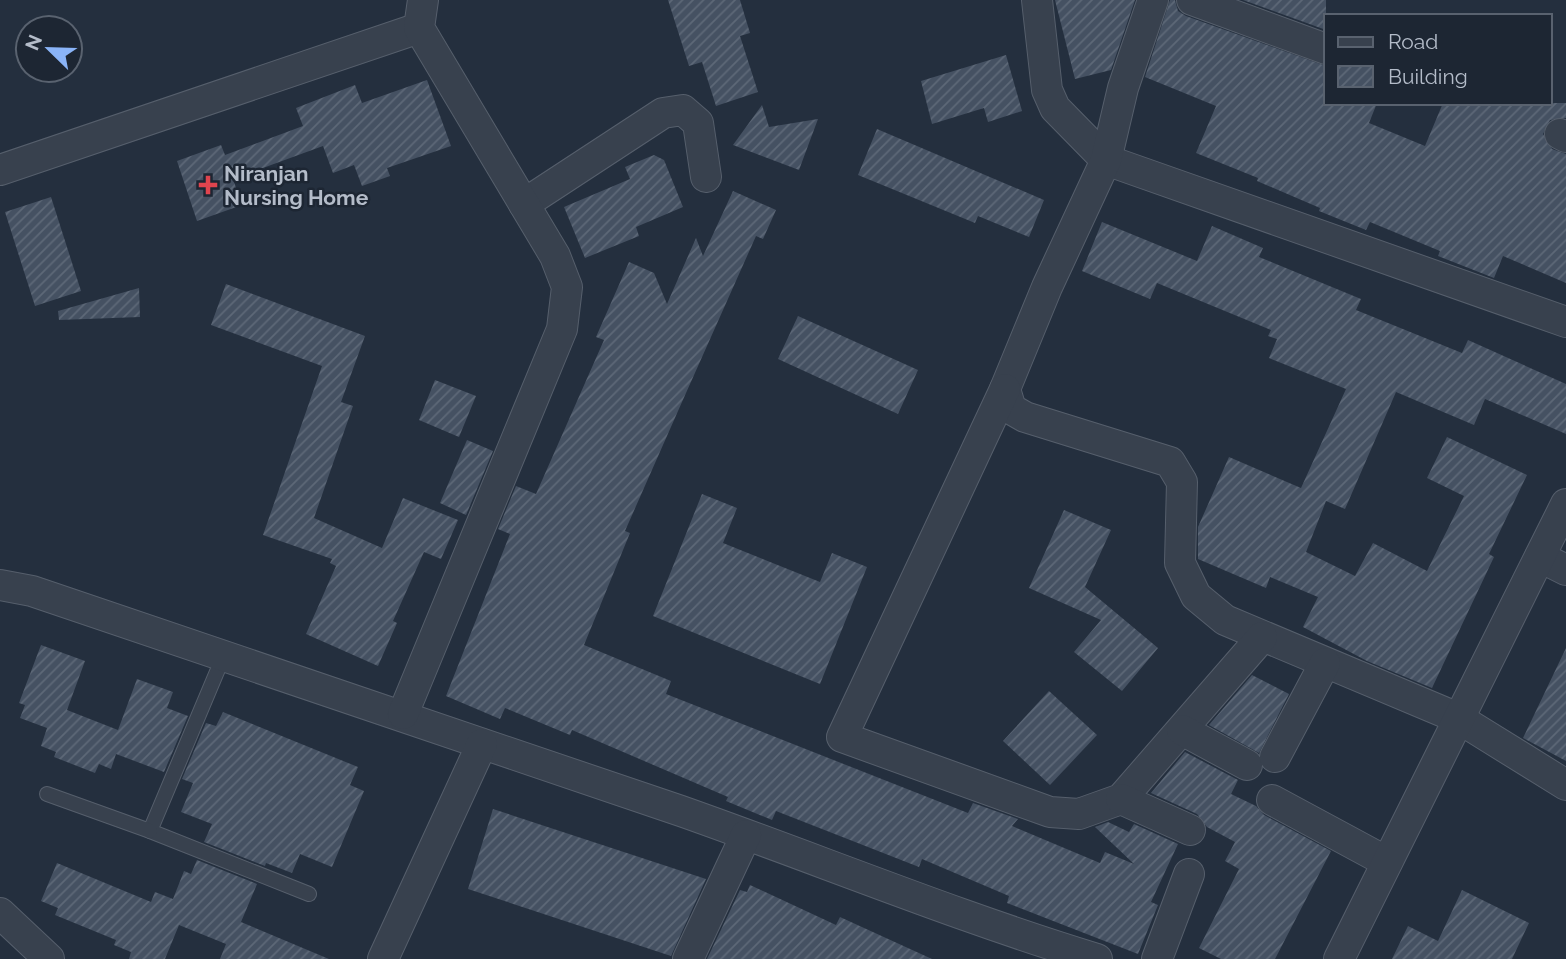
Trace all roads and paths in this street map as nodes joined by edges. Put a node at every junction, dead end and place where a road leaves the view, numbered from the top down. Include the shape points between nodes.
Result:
1 (1037, 0) edge
2 (1153, 0) edge
3 (1192, 0) edge
4 (421, 14) edge
5 (1324, 48) edge
6 (1106, 160) junction
7 (0, 170) edge
8 (706, 177) dead end
9 (524, 204) junction
10 (1566, 322) edge
11 (1005, 389) junction
12 (1566, 505) edge
13 (1539, 557) junction
14 (1566, 570) edge
15 (0, 585) edge
16 (1262, 638) junction
17 (224, 655) junction
18 (1325, 663) junction
19 (403, 714) junction
20 (1458, 718) junction
21 (1182, 730) junction
22 (482, 744) junction
23 (1566, 785) edge
24 (47, 794) dead end
25 (1121, 799) junction
26 (1272, 800) dead end
27 (1190, 830) dead end
28 (150, 831) junction
29 (746, 835) junction
30 (1387, 862) junction
31 (1189, 874) dead end
32 (309, 894) dead end
33 (0, 913) edge
34 (1011, 947) edge
35 (31, 954) edge
36 (383, 959) edge
37 (688, 959) edge
38 (1097, 959) edge
39 (1157, 959) edge
40 (1339, 959) edge

1 - 6 street via 1046,90 1055,108
2 - 6 street via 1123,88
3 - 5 street
4 - 7 street
4 - 9 street
6 - 10 street
6 - 11 street
8 - 9 street via 698,123 683,110 663,113
9 - 19 street via 555,256 567,287 562,329
11 - 16 street via 1011,409 1025,417 1170,462 1182,482 1180,563 1196,596 1226,620
11 - 25 street via 842,737 1050,812 1079,814
12 - 13 street
13 - 14 street
13 - 20 street
15 - 17 street via 32,591
16 - 18 street
16 - 21 street
17 - 19 street
17 - 28 lane
18 - 20 street
18 - 21 street via 1261,761
19 - 22 street
20 - 23 street
20 - 30 street
21 - 25 street
22 - 29 street
22 - 36 street
24 - 28 lane
25 - 27 street
26 - 30 street
28 - 32 lane
29 - 34 street
29 - 37 street
30 - 40 street
31 - 39 street
33 - 35 street
34 - 38 street

